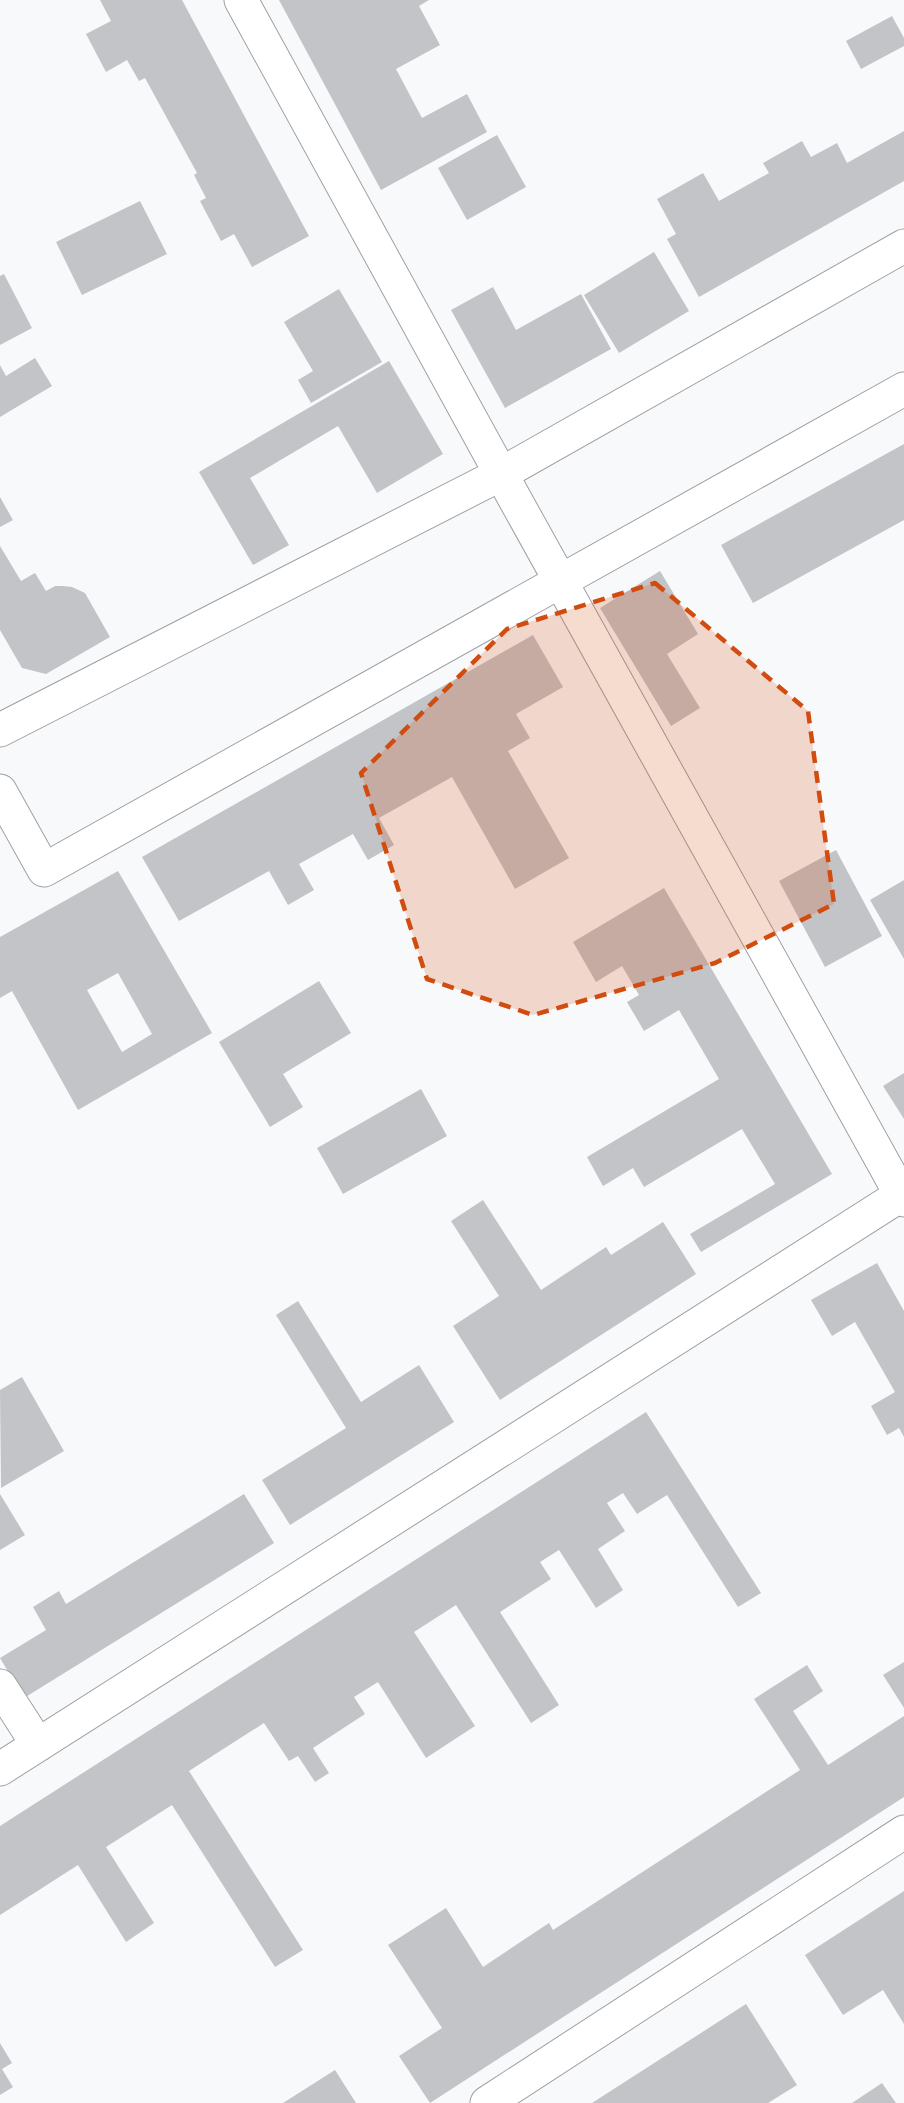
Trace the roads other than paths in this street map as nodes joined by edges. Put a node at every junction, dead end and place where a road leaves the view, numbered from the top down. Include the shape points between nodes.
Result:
1 (241, 0) edge
2 (904, 246) edge
3 (904, 389) edge
4 (501, 474) junction
5 (561, 581) junction
6 (0, 730) edge
7 (0, 791) edge
8 (903, 1196) edge
9 (0, 1686) edge
10 (38, 1745) junction
11 (0, 1769) edge
12 (904, 1832) edge
13 (487, 2103) edge

1 - 4 street
2 - 4 street
3 - 5 street
4 - 5 street
4 - 6 street
5 - 7 street via 44,870
5 - 8 street
8 - 10 street
9 - 10 street
10 - 11 street
12 - 13 street

